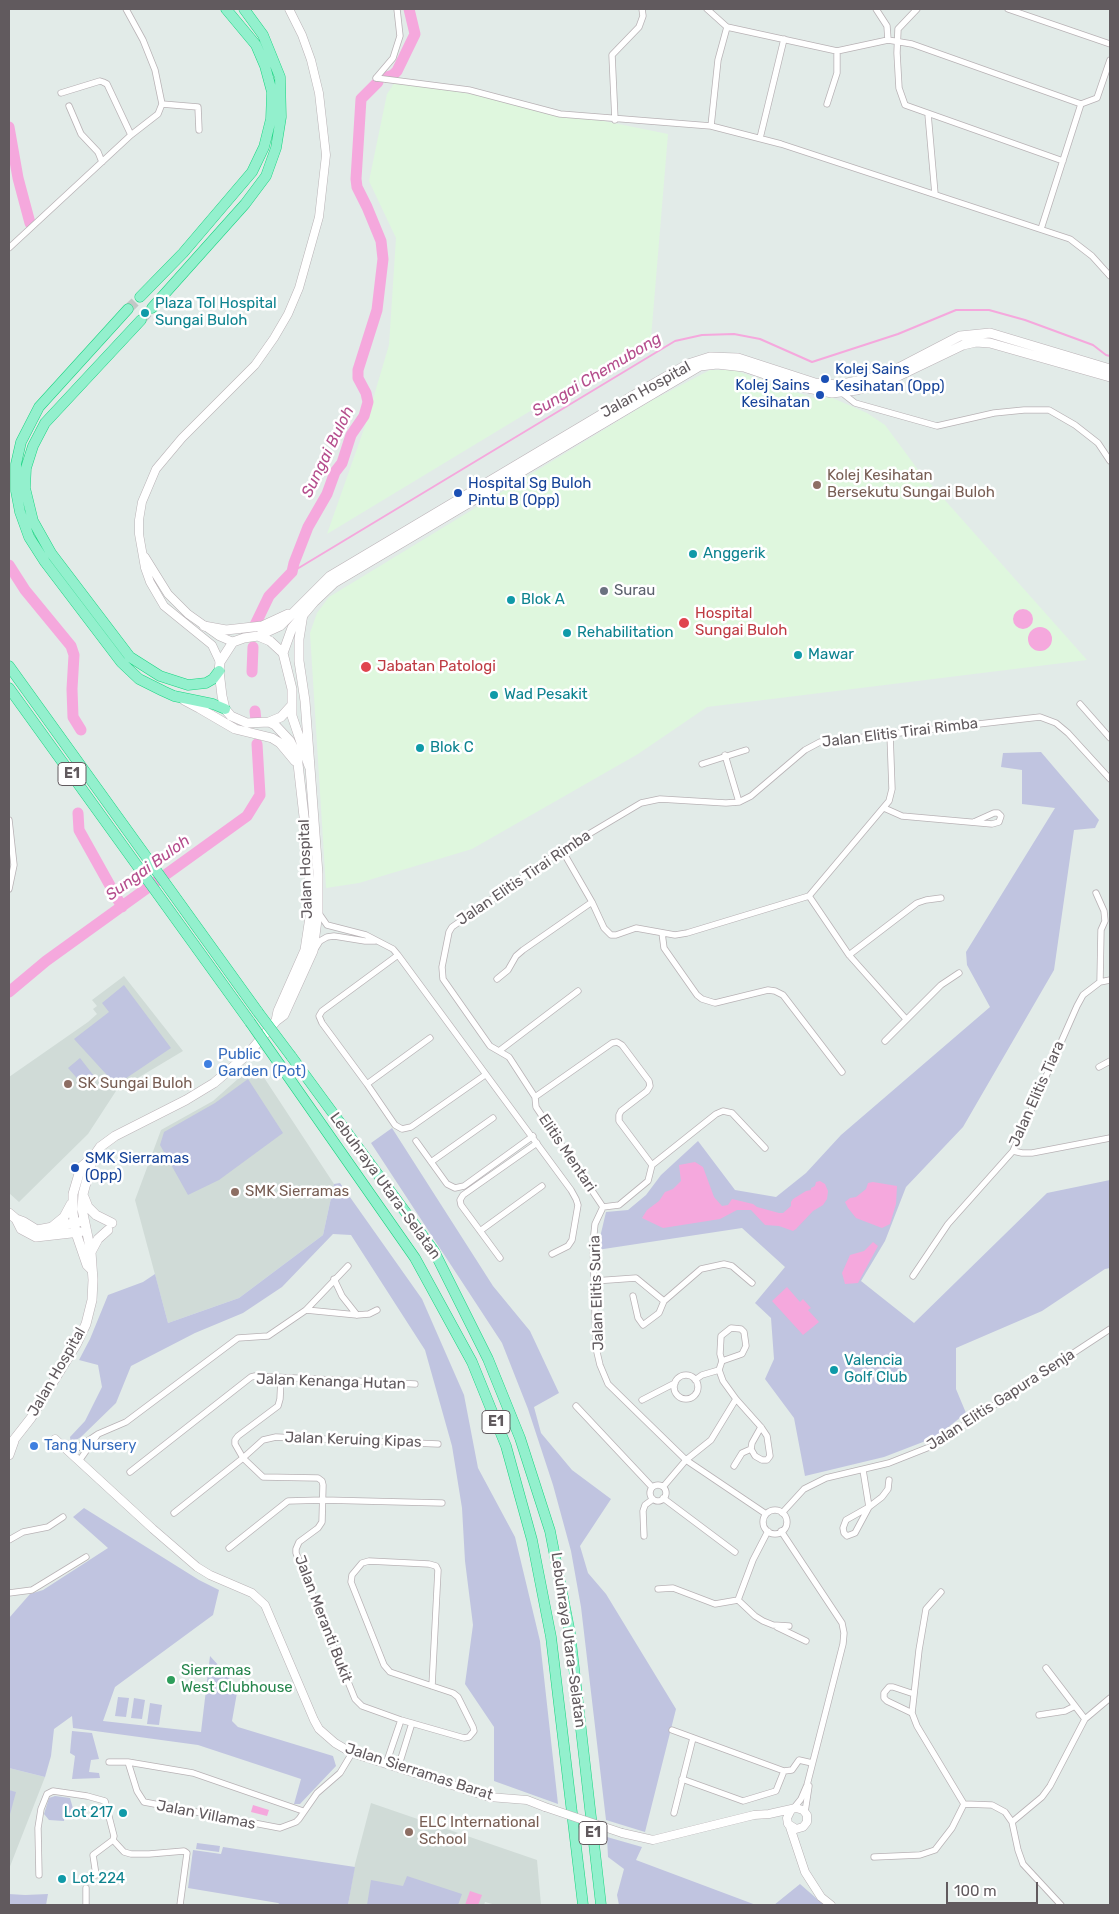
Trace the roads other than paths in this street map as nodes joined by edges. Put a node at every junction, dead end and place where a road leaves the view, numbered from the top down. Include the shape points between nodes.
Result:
1 (126, 9) edge
2 (226, 9) edge
3 (244, 9) edge
4 (289, 9) edge
5 (397, 9) edge
6 (642, 9) edge
7 (707, 9) edge
8 (876, 9) edge
9 (917, 9) edge
10 (1008, 9) edge
11 (727, 27) junction
12 (784, 39) junction
13 (888, 40) junction
14 (898, 41) junction
15 (1110, 44) edge
16 (837, 51) junction
17 (1110, 60) edge
18 (61, 93) dead end
19 (162, 104) junction
20 (827, 104) dead end
21 (1081, 104) junction
22 (69, 106) dead end
23 (928, 114) junction
24 (615, 120) junction
25 (711, 126) junction
26 (199, 130) dead end
27 (131, 135) junction
28 (760, 138) junction
29 (1063, 161) junction
30 (102, 162) junction
31 (935, 194) junction
32 (1041, 229) junction
33 (9, 248) edge
34 (1110, 276) edge
35 (140, 297) tunnel mouth
36 (152, 308) tunnel mouth
37 (128, 309) tunnel mouth
38 (141, 320) tunnel mouth
39 (76, 367) junction
40 (1110, 369) edge
41 (1110, 377) edge
42 (87, 378) junction
43 (839, 388) junction
44 (1110, 461) edge
45 (142, 553) junction
46 (301, 610) junction
47 (204, 626) junction
48 (258, 636) junction
49 (233, 642) junction
50 (284, 653) junction
51 (287, 663) junction
52 (9, 666) edge
53 (219, 667) junction
54 (9, 688) edge
55 (302, 688) junction
56 (174, 696) junction
57 (1080, 704) dead end
58 (291, 706) junction
59 (225, 709) junction
60 (269, 722) junction
61 (890, 734) junction
62 (1110, 738) edge
63 (746, 750) dead end
64 (725, 755) junction
65 (702, 764) dead end
66 (309, 766) junction
67 (299, 768) junction
68 (1110, 779) edge
69 (739, 802) junction
70 (884, 808) junction
71 (9, 820) edge
72 (974, 822) dead end
73 (562, 850) junction
74 (9, 889) edge
75 (1096, 894) dead end
76 (809, 896) junction
77 (940, 898) dead end
78 (592, 902) junction
79 (318, 912) junction
80 (452, 927) joint
81 (662, 933) junction
82 (377, 941) junction
83 (313, 951) junction
84 (398, 955) junction
85 (849, 955) junction
86 (959, 973) dead end
87 (497, 978) dead end
88 (1110, 980) edge
89 (1100, 982) junction
90 (578, 991) dead end
91 (906, 1019) junction
92 (276, 1021) junction
93 (430, 1038) dead end
94 (885, 1041) dead end
95 (499, 1051) junction
96 (1110, 1062) edge
97 (1099, 1067) dead end
98 (842, 1072) dead end
99 (486, 1075) junction
100 (367, 1084) junction
101 (535, 1097) junction
102 (493, 1118) dead end
103 (533, 1136) junction
104 (1110, 1138) edge
105 (416, 1141) dead end
106 (538, 1143) junction
107 (765, 1148) dead end
108 (1013, 1150) junction
109 (93, 1157) junction
110 (431, 1162) junction
111 (652, 1165) junction
112 (542, 1186) dead end
113 (83, 1194) junction
114 (72, 1201) junction
115 (603, 1207) junction
116 (12, 1216) edge
117 (74, 1223) junction
118 (86, 1226) junction
119 (43, 1230) junction
120 (480, 1231) junction
121 (76, 1233) junction
122 (91, 1252) junction
123 (552, 1254) dead end
124 (500, 1258) dead end
125 (348, 1266) dead end
126 (91, 1269) junction
127 (913, 1276) dead end
128 (334, 1279) junction
129 (594, 1280) junction
130 (752, 1283) dead end
131 (633, 1296) dead end
132 (664, 1300) junction
133 (306, 1310) junction
134 (377, 1310) dead end
135 (357, 1315) junction
136 (1110, 1329) edge
137 (722, 1361) junction
138 (719, 1370) junction
139 (281, 1378) junction
140 (695, 1380) junction
141 (675, 1383) junction
142 (415, 1384) dead end
143 (736, 1399) junction
144 (642, 1400) dead end
145 (576, 1406) dead end
146 (761, 1427) junction
147 (98, 1434) junction
148 (55, 1439) dead end
149 (11, 1444) edge
150 (438, 1444) dead end
151 (752, 1450) junction
152 (70, 1453) junction
153 (9, 1455) edge
154 (243, 1458) junction
155 (686, 1460) junction
156 (79, 1461) junction
157 (734, 1466) dead end
158 (863, 1470) junction
159 (130, 1472) dead end
160 (889, 1480) dead end
161 (652, 1487) junction
162 (663, 1487) junction
163 (663, 1498) junction
164 (653, 1499) junction
165 (322, 1500) junction
166 (442, 1503) dead end
167 (869, 1507) junction
168 (782, 1512) junction
169 (174, 1513) dead end
170 (766, 1514) junction
171 (63, 1517) dead end
172 (768, 1531) junction
173 (781, 1531) junction
174 (644, 1536) dead end
175 (9, 1540) edge
176 (228, 1548) dead end
177 (735, 1552) dead end
178 (86, 1557) dead end
179 (658, 1590) dead end
180 (941, 1592) dead end
181 (9, 1593) edge
182 (738, 1600) junction
183 (772, 1625) junction
184 (789, 1626) dead end
185 (806, 1641) dead end
186 (1046, 1668) dead end
187 (432, 1686) junction
188 (914, 1694) junction
189 (1110, 1698) edge
190 (1075, 1706) junction
191 (912, 1713) junction
192 (1039, 1715) dead end
193 (1085, 1719) junction
194 (401, 1720) junction
195 (412, 1724) junction
196 (672, 1730) dead end
197 (693, 1738) junction
198 (352, 1754) junction
199 (109, 1762) dead end
200 (128, 1762) junction
201 (812, 1763) junction
202 (386, 1764) junction
203 (398, 1768) junction
204 (784, 1771) junction
205 (810, 1774) junction
206 (682, 1779) junction
207 (964, 1804) junction
208 (792, 1810) junction
209 (304, 1811) junction
210 (805, 1812) junction
211 (674, 1813) dead end
212 (769, 1814) junction
213 (1012, 1822) junction
214 (789, 1824) junction
215 (803, 1827) junction
216 (113, 1840) junction
217 (799, 1850) junction
218 (874, 1857) dead end
219 (39, 1875) dead end
220 (96, 1875) dead end
221 (86, 1888) dead end
222 (86, 1905) edge
223 (180, 1905) edge
224 (583, 1905) edge
225 (601, 1905) edge
226 (831, 1905) edge
227 (1061, 1905) edge

1 - 19 street via 150,57
2 - 35 highway via 256,45 266,66 272,92 271,119 264,147 252,172 183,253
3 - 36 highway via 263,35 280,77 281,117 276,148 266,176 245,204
4 - 45 street via 311,60 319,93 326,155 319,217 299,288 274,338 255,365 182,438 156,469 142,502 139,520
5 - 24 street via 400,36 393,58 376,78 468,90 560,114
6 - 24 street via 639,27 612,55
7 - 11 street
8 - 13 street via 886,26
9 - 14 street via 898,29
10 - 15 street
11 - 12 street
11 - 25 street via 718,60
12 - 16 street
12 - 28 street
13 - 14 street
13 - 16 street
14 - 21 street
14 - 23 street via 899,88 905,105
16 - 20 street via 837,73
17 - 21 street via 1097,98
18 - 27 street via 100,81 107,84
19 - 26 street via 198,107
19 - 27 street via 158,114
21 - 29 street
22 - 30 street via 81,134 98,152
23 - 29 street
23 - 31 street
24 - 25 street
25 - 28 street
27 - 30 street
28 - 31 street
29 - 32 street
30 - 33 street
31 - 32 street
32 - 34 street via 1070,239
37 - 39 highway
38 - 42 highway
39 - 42 highway
39 - 56 highway via 39,407 21,442 16,464 20,512 29,537 45,562 121,662 139,679
40 - 43 main road, Jalan Hospital via 990,333 974,333 960,336 885,375
41 - 43 main road, Jalan Hospital via 990,343 976,342 963,345 890,380 857,390
42 - 53 highway via 45,423 33,446 26,468 25,488 33,521 51,553 130,657 160,676 188,685 213,679
43 - 44 street via 855,403 937,426 994,413 1049,410 1098,443
43 - 46 main road, Jalan Hospital via 738,358 710,357 688,364 330,576
45 - 47 street via 168,594
45 - 53 street via 150,582 164,606 206,639 216,652
46 - 47 main road via 262,626 226,630
46 - 48 main road, Jalan Hospital via 280,626
46 - 50 main road, Jalan Hospital
46 - 55 main road, Jalan Hospital via 298,662
47 - 49 street
48 - 49 main road
48 - 50 main road
49 - 53 main road
50 - 51 main road, Jalan Hospital
51 - 55 main road
51 - 58 main road, Jalan Hospital via 292,689
52 - 225 highway, Lebuhraya Utara–Selatan / E1, bridge via 434,1251 488,1359 520,1438 550,1531 570,1633
53 - 59 main road
54 - 224 highway, Lebuhraya Utara–Selatan / E1, bridge via 250,1022 415,1258 472,1362 506,1446 532,1540 551,1637
55 - 66 main road, Jalan Hospital
56 - 59 highway
56 - 67 main road via 234,729 263,735 280,743
57 - 62 street
58 - 60 main road via 281,717
58 - 66 main road, Jalan Hospital via 294,725
59 - 60 main road via 231,716 247,723
60 - 67 main road, Jalan Hospital via 290,741
61 - 68 street, Jalan Elitis Tirai Rimba via 1046,718 1068,732
61 - 69 street, Jalan Elitis Tirai Rimba via 820,742 811,746 751,796
61 - 70 street via 892,789
63 - 64 street
64 - 65 street
64 - 69 street
66 - 79 main road, Jalan Hospital
67 - 92 main road, Jalan Hospital via 310,918 305,950
69 - 73 street, Jalan Elitis Tirai Rimba via 650,800
70 - 72 street via 902,816
70 - 76 street
71 - 74 street via 14,865
73 - 78 street
73 - 80 street, Jalan Elitis Tirai Rimba
75 - 89 street via 1104,910 1105,921 1101,930
76 - 81 street via 687,933
76 - 85 street
77 - 85 street via 917,903
78 - 81 street via 604,928 611,934 636,928
78 - 87 street via 523,950 508,970
79 - 82 street via 328,925
79 - 83 main road, Jalan Hospital
80 - 95 street, Elitis Mentari via 442,967 443,979 490,1046
81 - 98 street via 664,948 702,999 715,1003 768,990 783,995
82 - 83 street via 327,937
82 - 84 street
83 - 92 main road, Jalan Hospital via 284,1014
84 - 99 street
84 - 100 street via 319,1016
85 - 91 street
86 - 91 street via 941,985
88 - 89 street
89 - 108 street, Jalan Elitis Tiara via 1084,995 1077,1006
90 - 95 street
91 - 94 street
92 - 109 main road, Jalan Hospital via 248,1054 214,1083 115,1136
93 - 100 street
95 - 101 street, Elitis Mentari via 509,1057
96 - 97 street
99 - 100 street via 407,1129 395,1125
99 - 103 street
101 - 111 street via 618,1042 650,1086 621,1111 619,1121
101 - 115 street, Elitis Mentari via 536,1107
102 - 110 street
103 - 106 street
103 - 110 street via 460,1188 451,1188
104 - 108 street via 1032,1153
105 - 110 street
106 - 120 street via 462,1196 461,1205
106 - 123 street via 578,1205 572,1240 568,1246
107 - 111 street via 732,1113 723,1111
108 - 127 street, Jalan Elitis Tiara via 948,1224
109 - 113 main road, Jalan Hospital
109 - 114 main road, Jalan Hospital via 81,1167
111 - 115 street via 648,1181 619,1205
112 - 120 street
113 - 118 main road, Jalan Hospital
113 - 122 main road via 88,1207 110,1226
114 - 117 main road, Jalan Hospital
114 - 119 main road via 64,1218
115 - 129 street, Jalan Elitis Suria via 595,1224
116 - 119 main road
116 - 121 main road via 21,1229 36,1237
117 - 118 main road
117 - 119 main road
117 - 121 main road, Jalan Hospital
118 - 121 main road
118 - 122 main road, Jalan Hospital
120 - 124 street
121 - 126 main road, Jalan Hospital
122 - 126 main road, Jalan Hospital
125 - 128 street
126 - 149 main road, Jalan Hospital via 92,1300 86,1324 31,1418
128 - 133 street
128 - 135 street
129 - 132 street via 636,1278
129 - 155 street, Jalan Elitis Suria via 596,1348 608,1384
130 - 132 street via 732,1266 708,1266
131 - 132 street via 643,1325 659,1313
133 - 135 street
133 - 147 street via 268,1336 238,1338 126,1422
134 - 135 street
136 - 158 street, Jalan Elitis Gapura Senja via 932,1446
137 - 137 street via 721,1336 731,1328 741,1329 746,1346 742,1354
137 - 138 street
138 - 140 street
138 - 143 street
139 - 142 street, Jalan Kenanga Hutan
139 - 154 street via 278,1406 235,1440
139 - 159 street, Jalan Kenanga Hutan via 256,1376 248,1380
140 - 141 street via 684,1376
140 - 141 street via 698,1386 696,1394 687,1399 676,1395
141 - 144 street
143 - 146 street
143 - 155 street via 710,1440
145 - 161 street
146 - 151 street via 752,1443
146 - 151 street via 767,1436 769,1458 762,1460
147 - 152 street
147 - 156 street
148 - 152 street, Jalan Sierramas Barat
149 - 153 main road, Jalan Hospital
150 - 154 street, Jalan Keruing Kipas via 276,1437 263,1440
151 - 157 street via 742,1453
152 - 156 street, Jalan Sierramas Barat
154 - 165 street, Jalan Meranti Bukit via 263,1477 318,1478 323,1485
154 - 169 street, Jalan Keruing Kipas
155 - 162 street
155 - 170 street, Jalan Elitis Suria
156 - 198 street, Jalan Sierramas Barat via 197,1567 252,1593 265,1605 319,1729
158 - 167 street
158 - 168 street, Jalan Elitis Gapura Senja via 832,1475 817,1482 804,1489
160 - 167 street via 886,1493
161 - 162 street
161 - 164 street via 650,1495
162 - 163 street
163 - 164 street
163 - 177 street
164 - 174 street via 644,1511
165 - 166 street
165 - 176 street via 288,1501
165 - 194 street, Jalan Meranti Bukit via 321,1526 299,1542 296,1553 355,1699 362,1706
167 - 167 street via 855,1533 847,1536 843,1528 846,1520
168 - 170 street via 772,1510
168 - 173 street via 787,1522
170 - 172 street via 764,1525
171 - 175 street via 48,1527 23,1532
172 - 173 street
172 - 182 street
173 - 201 street via 842,1623 844,1632
178 - 181 street via 32,1590
179 - 182 street via 673,1588 715,1604
180 - 188 street via 926,1609
182 - 183 street via 755,1616
183 - 184 street
183 - 185 street
186 - 190 street
187 - 187 street, Jalan Meranti Bukit via 390,1672 384,1665 351,1582 352,1575 362,1563 436,1566
187 - 195 street, Jalan Meranti Bukit via 458,1697 473,1727 472,1735 464,1738
188 - 191 street
188 - 191 street via 893,1687 884,1692 887,1701
189 - 193 street
190 - 192 street
190 - 193 street
191 - 207 street
193 - 213 street via 1050,1786
194 - 195 street, Jalan Meranti Bukit
194 - 202 street
195 - 203 street
196 - 197 street
197 - 204 street
197 - 206 street
198 - 202 street, Jalan Sierramas Barat
198 - 209 street, Jalan Villamas via 340,1773 317,1793
199 - 200 street, Jalan Villamas
200 - 209 street, Jalan Villamas via 193,1773
200 - 209 street, Jalan Villamas via 139,1797 150,1804 277,1828 296,1822
201 - 204 street via 800,1760 792,1770
201 - 205 street
202 - 203 street, Jalan Sierramas Barat
203 - 212 street, Jalan Sierramas Barat, bridge via 489,1797 527,1800 622,1833 654,1840
204 - 206 street via 776,1791 742,1800
205 - 208 street via 801,1799
205 - 210 street
206 - 211 street
207 - 213 street via 992,1805 1005,1812
207 - 218 street via 952,1828 935,1850 920,1855
208 - 210 street
208 - 212 street, Jalan Sierramas Barat
208 - 214 street via 787,1815
210 - 215 street via 808,1818
212 - 214 street, Jalan Sierramas Barat
213 - 227 street via 1023,1864
214 - 215 street via 796,1829
214 - 217 street
215 - 217 street
216 - 219 street via 105,1802 53,1791 47,1794 40,1808
216 - 220 street via 93,1856
216 - 223 street via 124,1852 131,1854 187,1853
217 - 226 street via 812,1885
221 - 222 street

